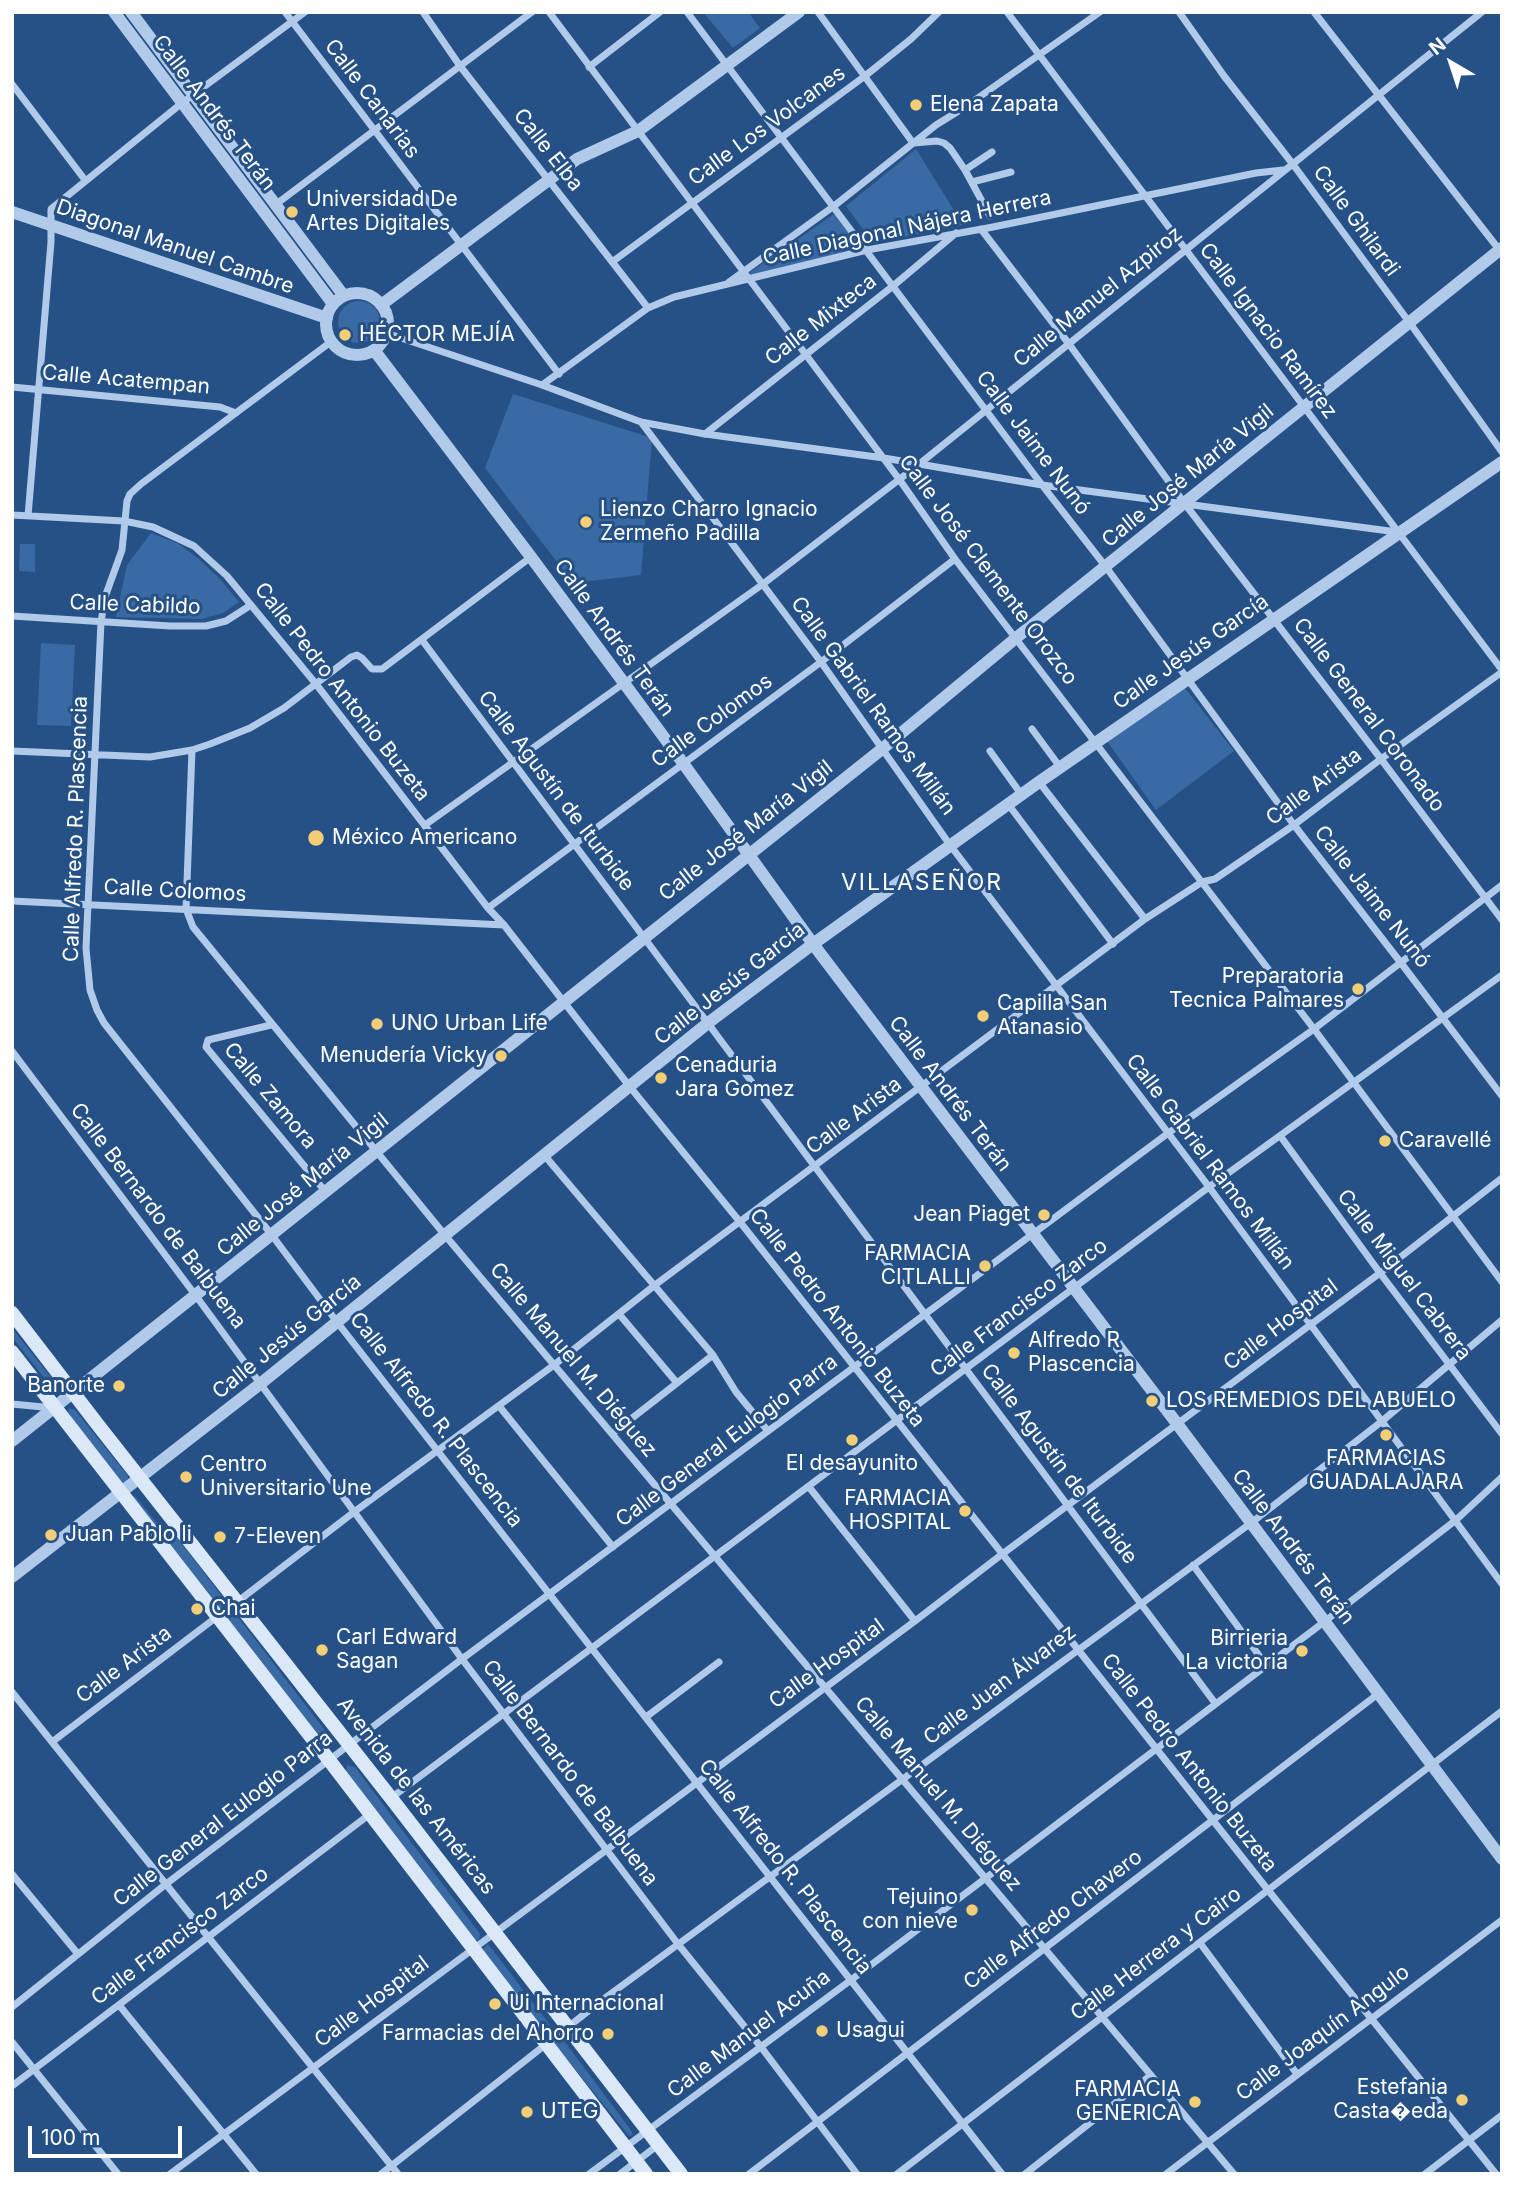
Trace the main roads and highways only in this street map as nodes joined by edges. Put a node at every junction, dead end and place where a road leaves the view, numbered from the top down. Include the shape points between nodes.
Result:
1 (12, 1313) edge
2 (12, 1352) edge
3 (641, 2168) edge
4 (681, 2174) edge

1 - 4 main road, Avenida de las Américas
2 - 3 main road

